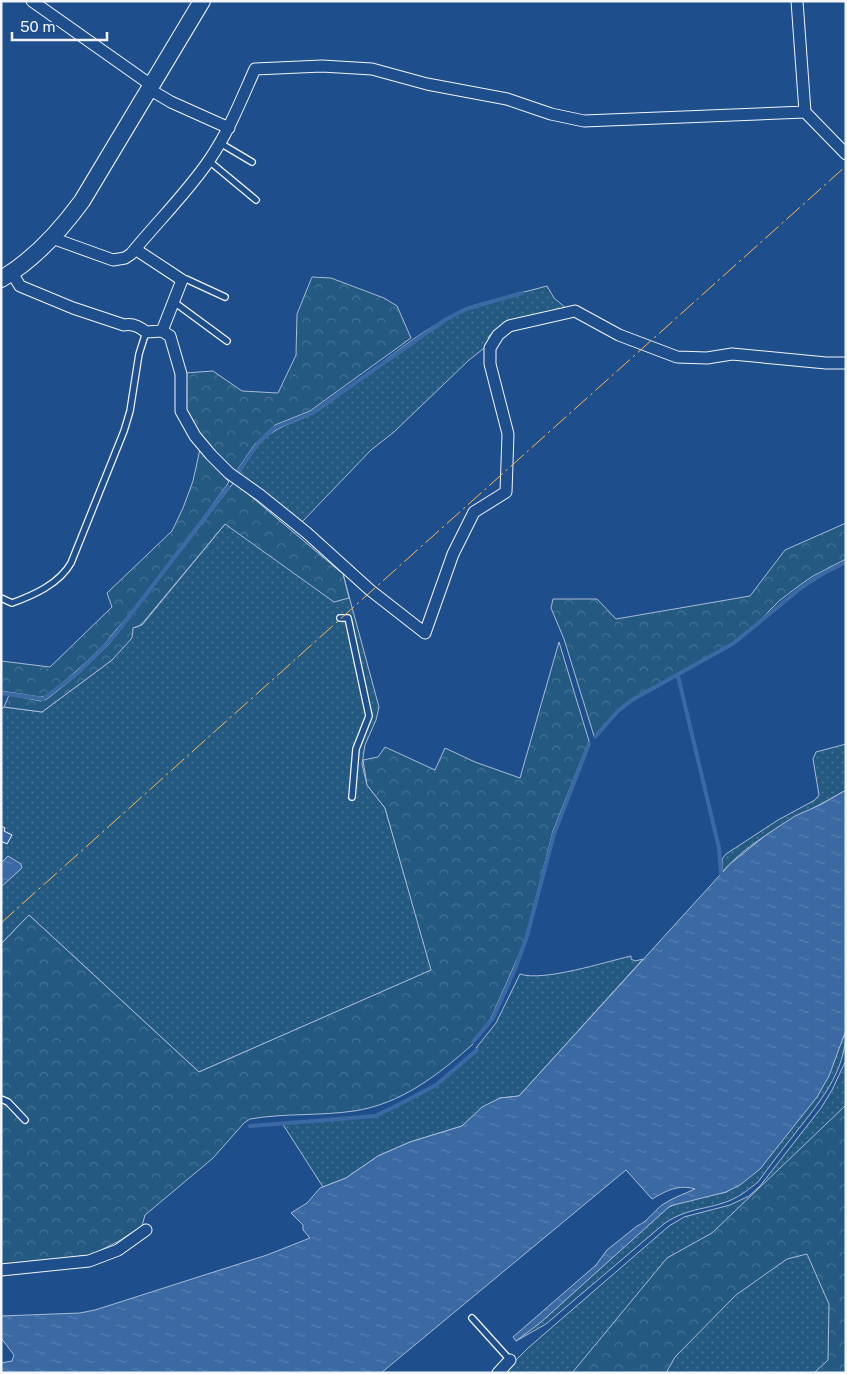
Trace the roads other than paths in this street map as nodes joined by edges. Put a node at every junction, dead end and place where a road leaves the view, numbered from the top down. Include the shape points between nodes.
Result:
1 (32, 1) edge
2 (202, 1) edge
3 (797, 1) edge
4 (150, 87) junction
5 (805, 112) junction
6 (229, 128) junction
7 (220, 143) junction
8 (846, 154) edge
9 (209, 160) junction
10 (252, 162) dead end
11 (256, 200) dead end
12 (52, 238) junction
13 (135, 249) junction
14 (6, 276) edge
15 (182, 280) junction
16 (225, 297) dead end
17 (174, 302) junction
18 (162, 331) junction
19 (146, 332) junction
20 (227, 341) dead end
21 (846, 363) edge
22 (1, 598) edge
23 (340, 618) dead end
24 (352, 797) dead end
25 (1, 1098) edge
26 (25, 1120) dead end
27 (146, 1230) dead end
28 (1, 1270) edge
29 (472, 1318) dead end
30 (510, 1360) joint
31 (498, 1373) edge

1 - 4 street
2 - 4 street
3 - 5 street
4 - 6 street via 171,102
4 - 12 street via 82,201
5 - 6 street via 584,121 507,99 427,84 372,69 322,66 255,69
5 - 8 street
6 - 7 street
7 - 9 street
7 - 10 lane
9 - 11 lane
9 - 13 street
12 - 13 street via 113,260 125,258
12 - 14 street
13 - 15 street
14 - 19 street via 20,286 73,308
15 - 16 lane
15 - 17 street
17 - 18 street
17 - 20 lane
18 - 19 street
18 - 21 street via 170,336 182,374 181,411 195,436 211,455 229,473 307,533 370,590 425,632 454,554 474,512 506,492 508,434 490,364 490,348 509,326 575,311 619,335 677,357 707,358 732,354 826,364
19 - 22 lane via 124,431 71,563 55,581 34,596 12,603
23 - 24 lane via 348,618 369,716 356,749
25 - 26 lane
27 - 28 street via 118,1250 89,1261
29 - 30 lane
30 - 31 street

